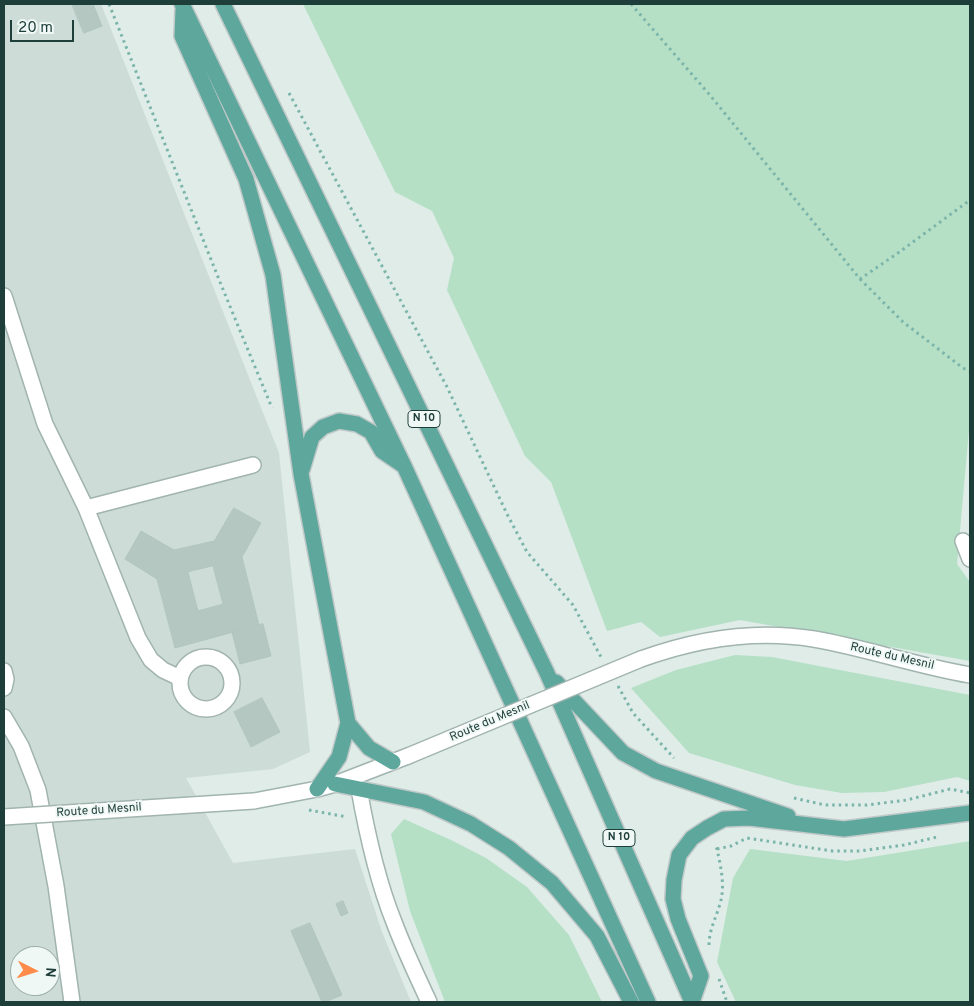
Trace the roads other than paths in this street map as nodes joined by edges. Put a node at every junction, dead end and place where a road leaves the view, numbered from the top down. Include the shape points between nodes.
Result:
1 (224, 4) edge
2 (182, 5) edge
3 (4, 296) edge
4 (253, 465) dead end
5 (406, 468) junction
6 (301, 474) junction
7 (86, 508) junction
8 (963, 541) dead end
9 (970, 559) edge
10 (4, 671) edge
11 (547, 673) junction
12 (970, 675) edge
13 (180, 678) dead end
14 (4, 688) edge
15 (4, 717) edge
16 (348, 723) junction
17 (393, 762) junction
18 (335, 784) junction
19 (317, 789) junction
20 (359, 789) junction
21 (969, 812) edge
22 (4, 817) edge
23 (815, 826) junction
24 (72, 1002) edge
25 (429, 1002) edge
26 (631, 1002) edge
27 (648, 1002) edge
28 (692, 1002) edge

1 - 11 main road, N 10
2 - 5 main road
2 - 6 main road via 182,36 246,179 273,275
3 - 7 street via 45,424
4 - 7 street
5 - 6 main road via 382,451 371,432 356,424 338,421 323,427 312,438
5 - 27 main road
6 - 16 main road
7 - 13 street via 138,638 151,660
8 - 9 street
10 - 14 street
11 - 23 main road via 623,753 656,771
11 - 28 main road, N 10
12 - 17 street, Route du Mesnil, bridge via 812,639 774,636 723,638 674,647 641,659
15 - 24 street via 22,746 38,790 56,886
16 - 17 main road via 369,748
16 - 19 main road via 340,757
17 - 18 street, Route du Mesnil
18 - 19 street, Route du Mesnil
18 - 20 main road
19 - 22 street, Route du Mesnil, bridge via 254,801
20 - 25 street via 381,887
20 - 26 main road via 424,802 471,824 509,848 552,883 597,936
21 - 23 main road via 844,829
23 - 28 main road via 749,818 724,819 692,838 680,855 673,900 701,976

